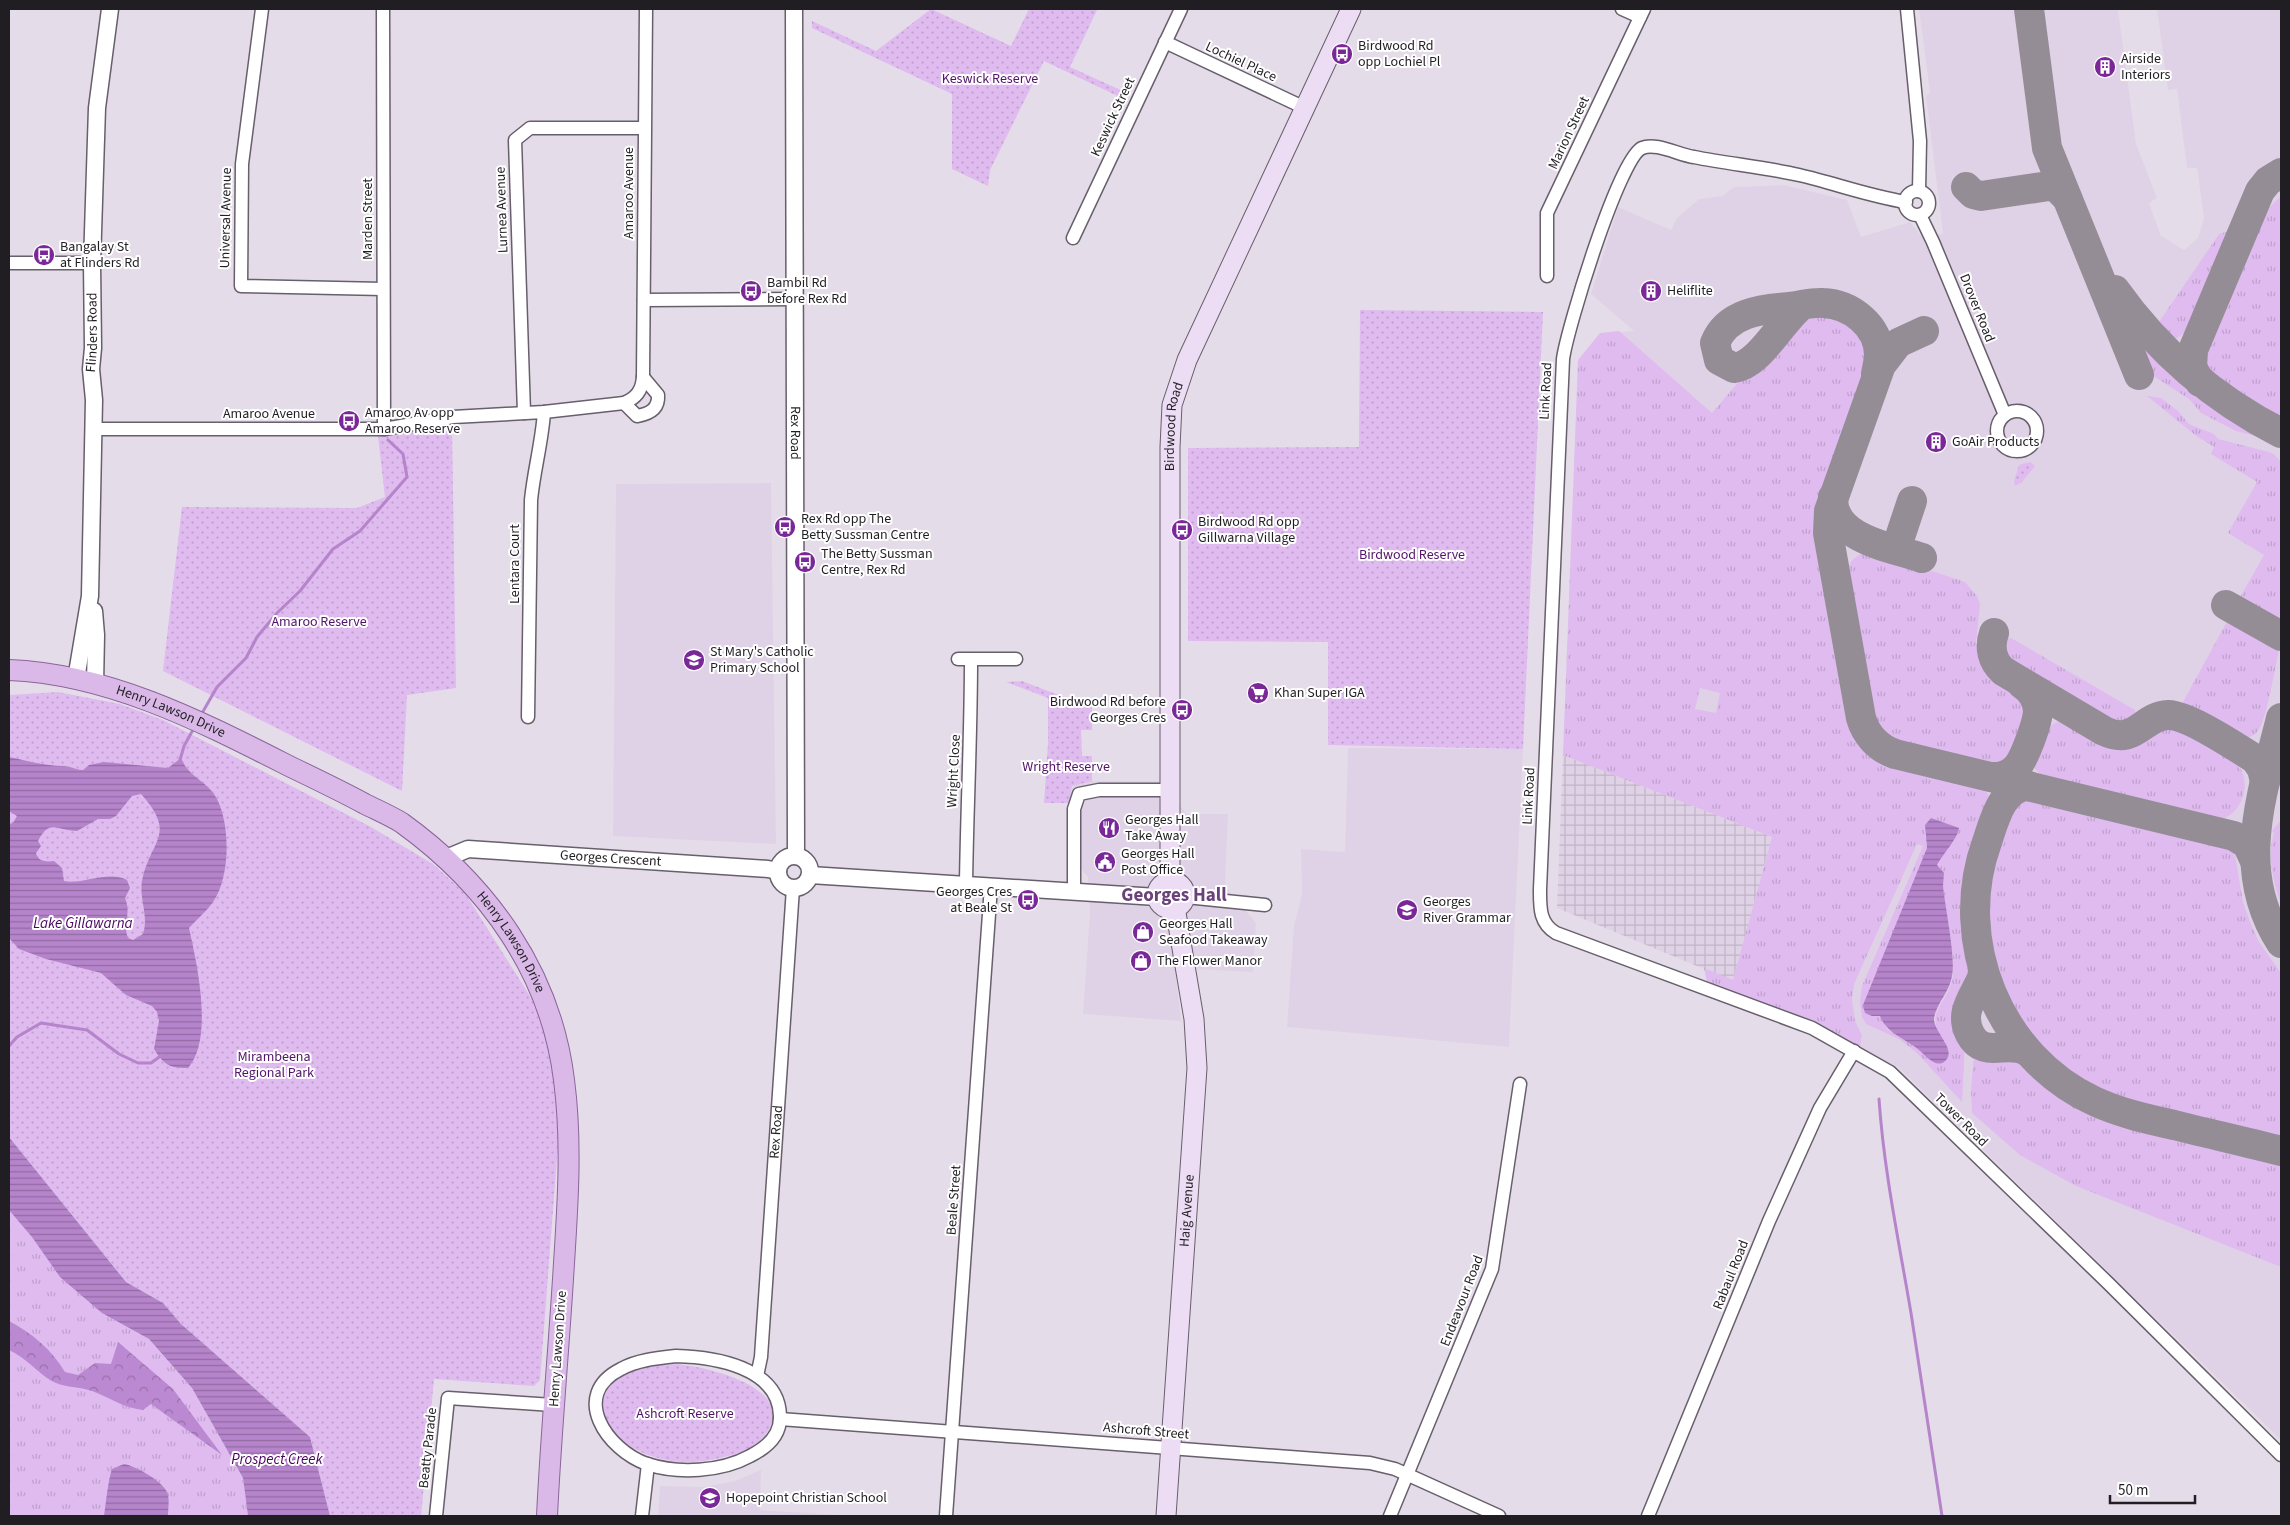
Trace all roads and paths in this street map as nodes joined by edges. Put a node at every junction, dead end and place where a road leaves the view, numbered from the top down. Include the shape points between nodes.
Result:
1 (110, 9) edge
2 (262, 9) edge
3 (383, 9) edge
4 (646, 9) edge
5 (794, 9) edge
6 (1181, 9) edge
7 (1351, 9) edge
8 (1622, 9) edge
9 (1907, 9) edge
10 (1642, 13) edge
11 (1165, 42) junction
12 (1305, 108) junction
13 (644, 128) junction
14 (1919, 191) junction
15 (1906, 202) junction
16 (1920, 215) junction
17 (1073, 238) dead end
18 (9, 263) edge
19 (92, 263) junction
20 (1547, 276) dead end
21 (383, 289) junction
22 (794, 299) junction
23 (644, 300) junction
24 (643, 377) junction
25 (624, 403) junction
26 (544, 412) junction
27 (524, 413) junction
28 (2005, 415) dead end
29 (93, 429) junction
30 (384, 429) junction
31 (1016, 659) dead end
32 (9, 670) edge
33 (85, 682) junction
34 (528, 717) dead end
35 (1170, 790) junction
36 (796, 856) junction
37 (444, 859) junction
38 (778, 871) junction
39 (810, 875) junction
40 (1173, 882) junction
41 (966, 884) junction
42 (991, 886) junction
43 (793, 888) junction
44 (1074, 892) junction
45 (1157, 897) junction
46 (1180, 902) junction
47 (1265, 906) dead end
48 (1544, 922) joint
49 (1854, 1051) junction
50 (1520, 1084) dead end
51 (757, 1376) junction
52 (554, 1405) junction
53 (780, 1419) junction
54 (952, 1432) junction
55 (1171, 1448) junction
56 (2281, 1454) edge
57 (648, 1464) junction
58 (1408, 1475) junction
59 (436, 1516) edge
60 (547, 1516) edge
61 (642, 1516) edge
62 (946, 1516) edge
63 (1166, 1516) edge
64 (1390, 1516) edge
65 (1499, 1516) edge
66 (1648, 1516) edge

1 - 19 street, Flinders Road via 97,108
2 - 21 street, Universal Avenue via 242,164 240,286
3 - 21 street, Marden Street
4 - 13 street, Amaroo Avenue
5 - 22 street, Rex Road
6 - 11 street, Keswick Street
7 - 12 main road, Birdwood Road
8 - 10 street
9 - 14 street via 1920,141
10 - 20 street, Marion Street via 1547,213
11 - 12 street, Lochiel Place
11 - 17 street, Keswick Street
12 - 35 main road, Birdwood Road via 1187,360 1172,405
13 - 23 street, Amaroo Avenue
13 - 27 street, Lurnea Avenue via 530,128 515,140
14 - 15 street via 1912,192
14 - 16 street via 1929,202 1927,210
15 - 16 street via 1910,212
15 - 48 street, Link Road via 1799,175 1649,146 1638,150 1630,162 1599,237 1568,332 1562,367 1540,889 1540,910
16 - 28 street, Drover Road
18 - 19 street
19 - 29 street, Flinders Road
21 - 30 street, Marden Street
22 - 23 street
22 - 36 street, Rex Road
23 - 24 street, Amaroo Avenue
24 - 25 street, Amaroo Avenue via 639,393
24 - 25 street via 658,395 658,402 650,414 637,416
25 - 26 street, Amaroo Avenue
26 - 27 street, Amaroo Avenue
26 - 34 street, Lentara Court via 531,500
27 - 30 street, Amaroo Avenue via 453,417
29 - 30 street, Amaroo Avenue
29 - 33 street, Flinders Road
31 - 41 street, Wright Close via 965,659 971,743
32 - 33 main road, Henry Lawson Drive via 44,672
33 - 37 main road, Henry Lawson Drive via 135,696 199,720 400,822
35 - 40 main road, Birdwood Road
35 - 44 street via 1098,790 1080,794 1074,809
36 - 38 street via 782,862
36 - 39 street via 807,863
37 - 38 street, Georges Crescent via 468,849
37 - 52 main road, Henry Lawson Drive via 486,901 522,951 542,993 560,1051 568,1117 568,1190
38 - 43 street via 782,883
39 - 41 street
39 - 43 street via 802,886
40 - 45 main road via 1160,886
40 - 46 main road via 1184,888
41 - 42 street
42 - 44 street
42 - 54 street, Beale Street
43 - 51 street, Rex Road via 761,1357
44 - 45 street
45 - 46 main road via 1162,904
46 - 47 street
46 - 55 main road, Haig Avenue via 1197,1068
48 - 49 street, Tower Road via 1556,933 1812,1028
49 - 56 street, Tower Road via 1895,1077
49 - 66 street, Rabaul Road via 1820,1108 1769,1221
50 - 58 street, Endeavour Road via 1492,1269
51 - 53 street via 776,1398
51 - 57 street via 714,1359 676,1356 630,1365 607,1378 596,1397 598,1422 618,1447
52 - 59 street, Beatty Parade via 448,1398
52 - 60 main road, Henry Lawson Drive
53 - 54 street, Ashcroft Street
53 - 57 street via 775,1437 762,1450 746,1458 703,1469
54 - 55 street, Ashcroft Street
54 - 62 street, Beale Street
55 - 58 street, Ashcroft Street via 1370,1463
55 - 63 main road, Haig Avenue
57 - 61 street
58 - 64 street, Endeavour Road
58 - 65 street, Ashcroft Street

